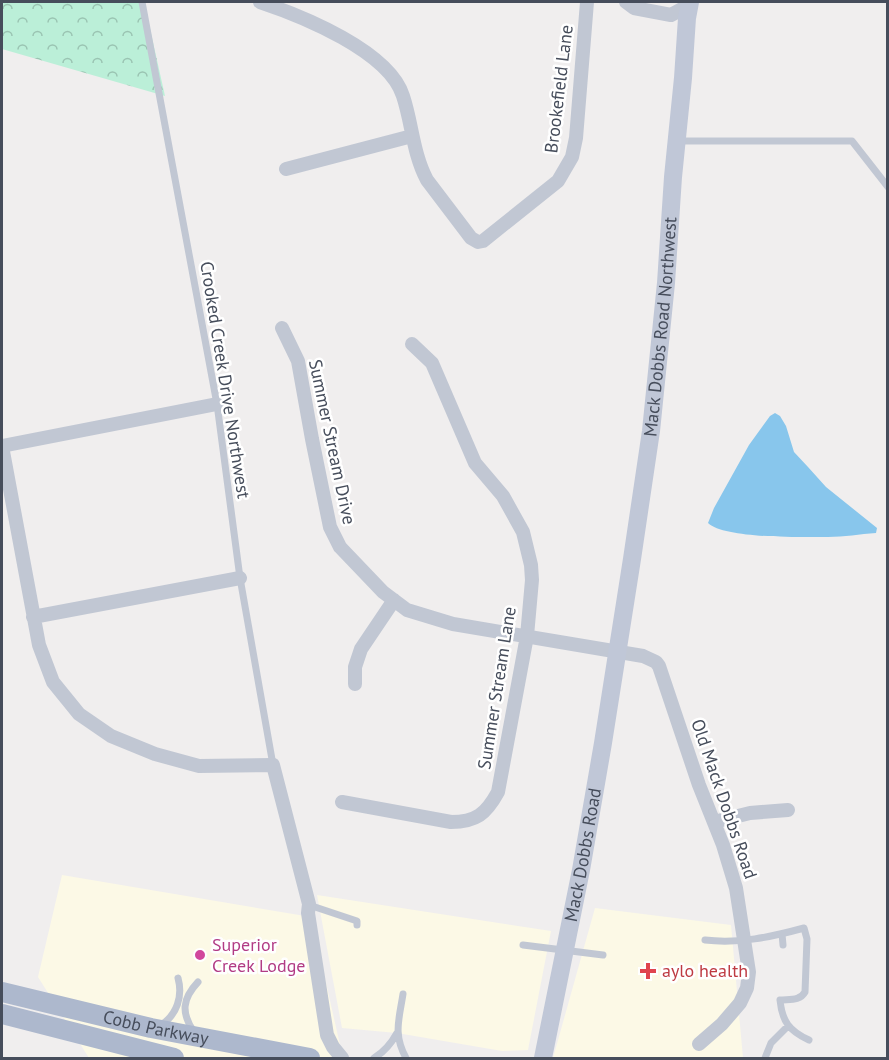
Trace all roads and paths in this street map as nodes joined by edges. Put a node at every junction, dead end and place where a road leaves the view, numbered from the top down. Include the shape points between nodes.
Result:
1 (142, 2) edge
2 (260, 2) edge
3 (587, 2) edge
4 (626, 2) edge
5 (684, 5) edge
6 (412, 136) junction
7 (676, 141) junction
8 (286, 169) dead end
9 (888, 187) edge
10 (282, 328) dead end
11 (412, 344) dead end
12 (217, 404) junction
13 (2, 446) edge
14 (240, 578) junction
15 (394, 600) junction
16 (33, 617) junction
17 (527, 636) junction
18 (617, 651) junction
19 (355, 684) dead end
20 (273, 765) junction
21 (342, 802) dead end
22 (788, 810) dead end
23 (714, 822) junction
24 (309, 904) junction
25 (357, 925) dead end
26 (782, 934) junction
27 (705, 940) dead end
28 (745, 941) junction
29 (523, 945) dead end
30 (783, 945) dead end
31 (565, 950) junction
32 (603, 955) dead end
33 (178, 978) dead end
34 (198, 982) dead end
35 (2, 992) edge
36 (403, 994) dead end
37 (2, 1014) edge
38 (788, 1026) junction
39 (151, 1028) junction
40 (397, 1033) junction
41 (327, 1035) junction
42 (200, 1038) junction
43 (809, 1040) dead end
44 (699, 1044) dead end
45 (306, 1058) edge
46 (174, 1059) edge
47 (342, 1059) edge
48 (374, 1059) edge
49 (406, 1059) edge
50 (543, 1059) edge
51 (765, 1059) edge

1 - 12 lane, Crooked Creek Drive Northwest
2 - 6 street via 325,28 385,68 403,95
3 - 6 street, Brookefield Lane via 576,138 569,163 558,181 483,241 474,241 427,180
4 - 5 street via 634,8 671,15
5 - 7 street, Mack Dobbs Road Northwest via 687,18
6 - 8 street
7 - 9 lane via 852,141
7 - 18 street, Mack Dobbs Road Northwest via 651,431
10 - 15 street, Summer Stream Drive via 298,361 330,527 340,547
11 - 17 street, Summer Stream Lane via 432,363 475,463 503,496 523,532 532,580
12 - 13 street
12 - 14 lane, Crooked Creek Drive Northwest
13 - 16 street
14 - 16 street
14 - 20 lane, Crooked Creek Drive Northwest
15 - 17 street, Summer Stream Drive via 407,610 453,624
15 - 19 street via 361,649
16 - 20 street via 53,682 79,714 111,736 155,754 200,766
17 - 18 street, Summer Stream Drive
17 - 21 street, Summer Stream Lane via 498,792 485,811 473,819 451,822
18 - 23 street, Old Mack Dobbs Road via 643,656 659,666
18 - 31 street, Mack Dobbs Road
20 - 24 street
22 - 23 street via 750,813
23 - 28 street, Old Mack Dobbs Road via 736,888
24 - 25 lane via 357,921
24 - 41 street
26 - 28 lane
26 - 30 lane
26 - 38 lane via 804,928 807,939 805,992 798,999 780,999
27 - 28 lane
28 - 44 street, Old Mack Dobbs Road via 747,988 722,1024
29 - 31 lane
31 - 32 lane
31 - 50 street, Mack Dobbs Road
33 - 39 lane via 181,991 173,1015
34 - 42 lane via 189,993 185,1012
35 - 39 main road, Cobb Parkway
36 - 40 lane
37 - 46 main road, Cobb Parkway
38 - 43 lane
38 - 51 lane via 771,1043
39 - 42 main road, Cobb Parkway
40 - 48 lane
40 - 49 lane
41 - 45 street
41 - 47 street
42 - 45 main road, Cobb Parkway

